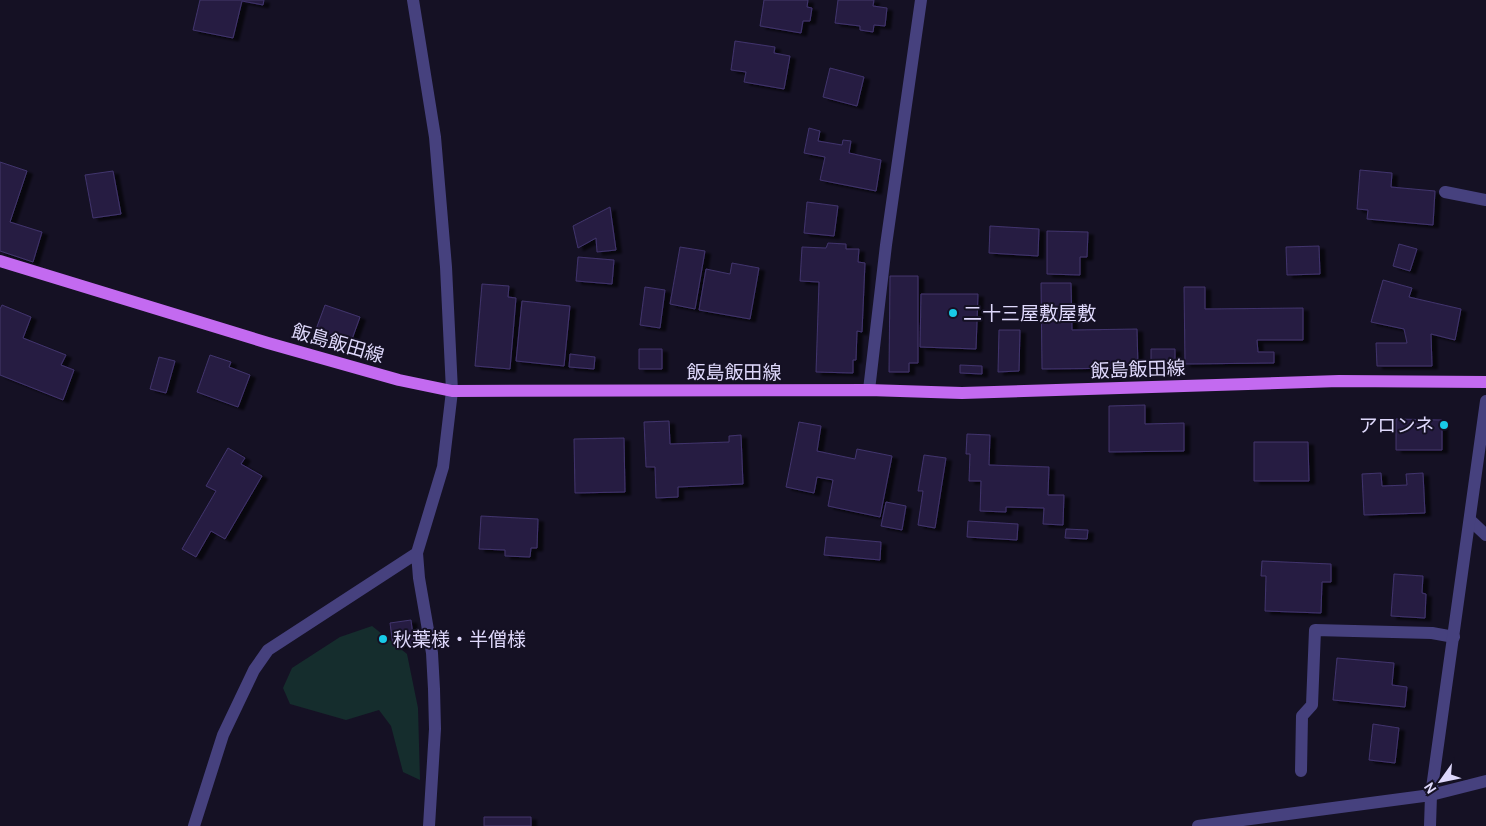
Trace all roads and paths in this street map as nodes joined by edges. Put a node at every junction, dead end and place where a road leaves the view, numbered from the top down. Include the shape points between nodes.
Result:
1 (413, 0) edge
2 (921, 0) edge
3 (1445, 192) dead end
4 (1486, 200) edge
5 (0, 261) edge
6 (1486, 382) edge
7 (452, 390) junction
8 (869, 390) junction
9 (1486, 401) edge
10 (1470, 520) junction
11 (1486, 535) edge
12 (418, 553) junction
13 (1454, 637) junction
14 (1301, 771) dead end
15 (1486, 781) edge
16 (1432, 795) junction
17 (194, 826) edge
18 (429, 826) edge
19 (1198, 826) edge
20 (1430, 826) edge

1 - 7 street via 435,138
2 - 8 street
3 - 4 street
5 - 7 main road, 飯島飯田線 via 399,380
6 - 8 main road, 飯島飯田線 via 1339,382 962,393
7 - 8 main road, 飯島飯田線
7 - 12 street via 443,467
9 - 10 street
10 - 11 street
10 - 13 street
12 - 17 street via 268,650 254,670 223,735
12 - 18 street via 434,689
13 - 14 street via 1432,633 1315,630 1312,705 1302,716
13 - 16 street
15 - 16 street
16 - 19 street
16 - 20 street

